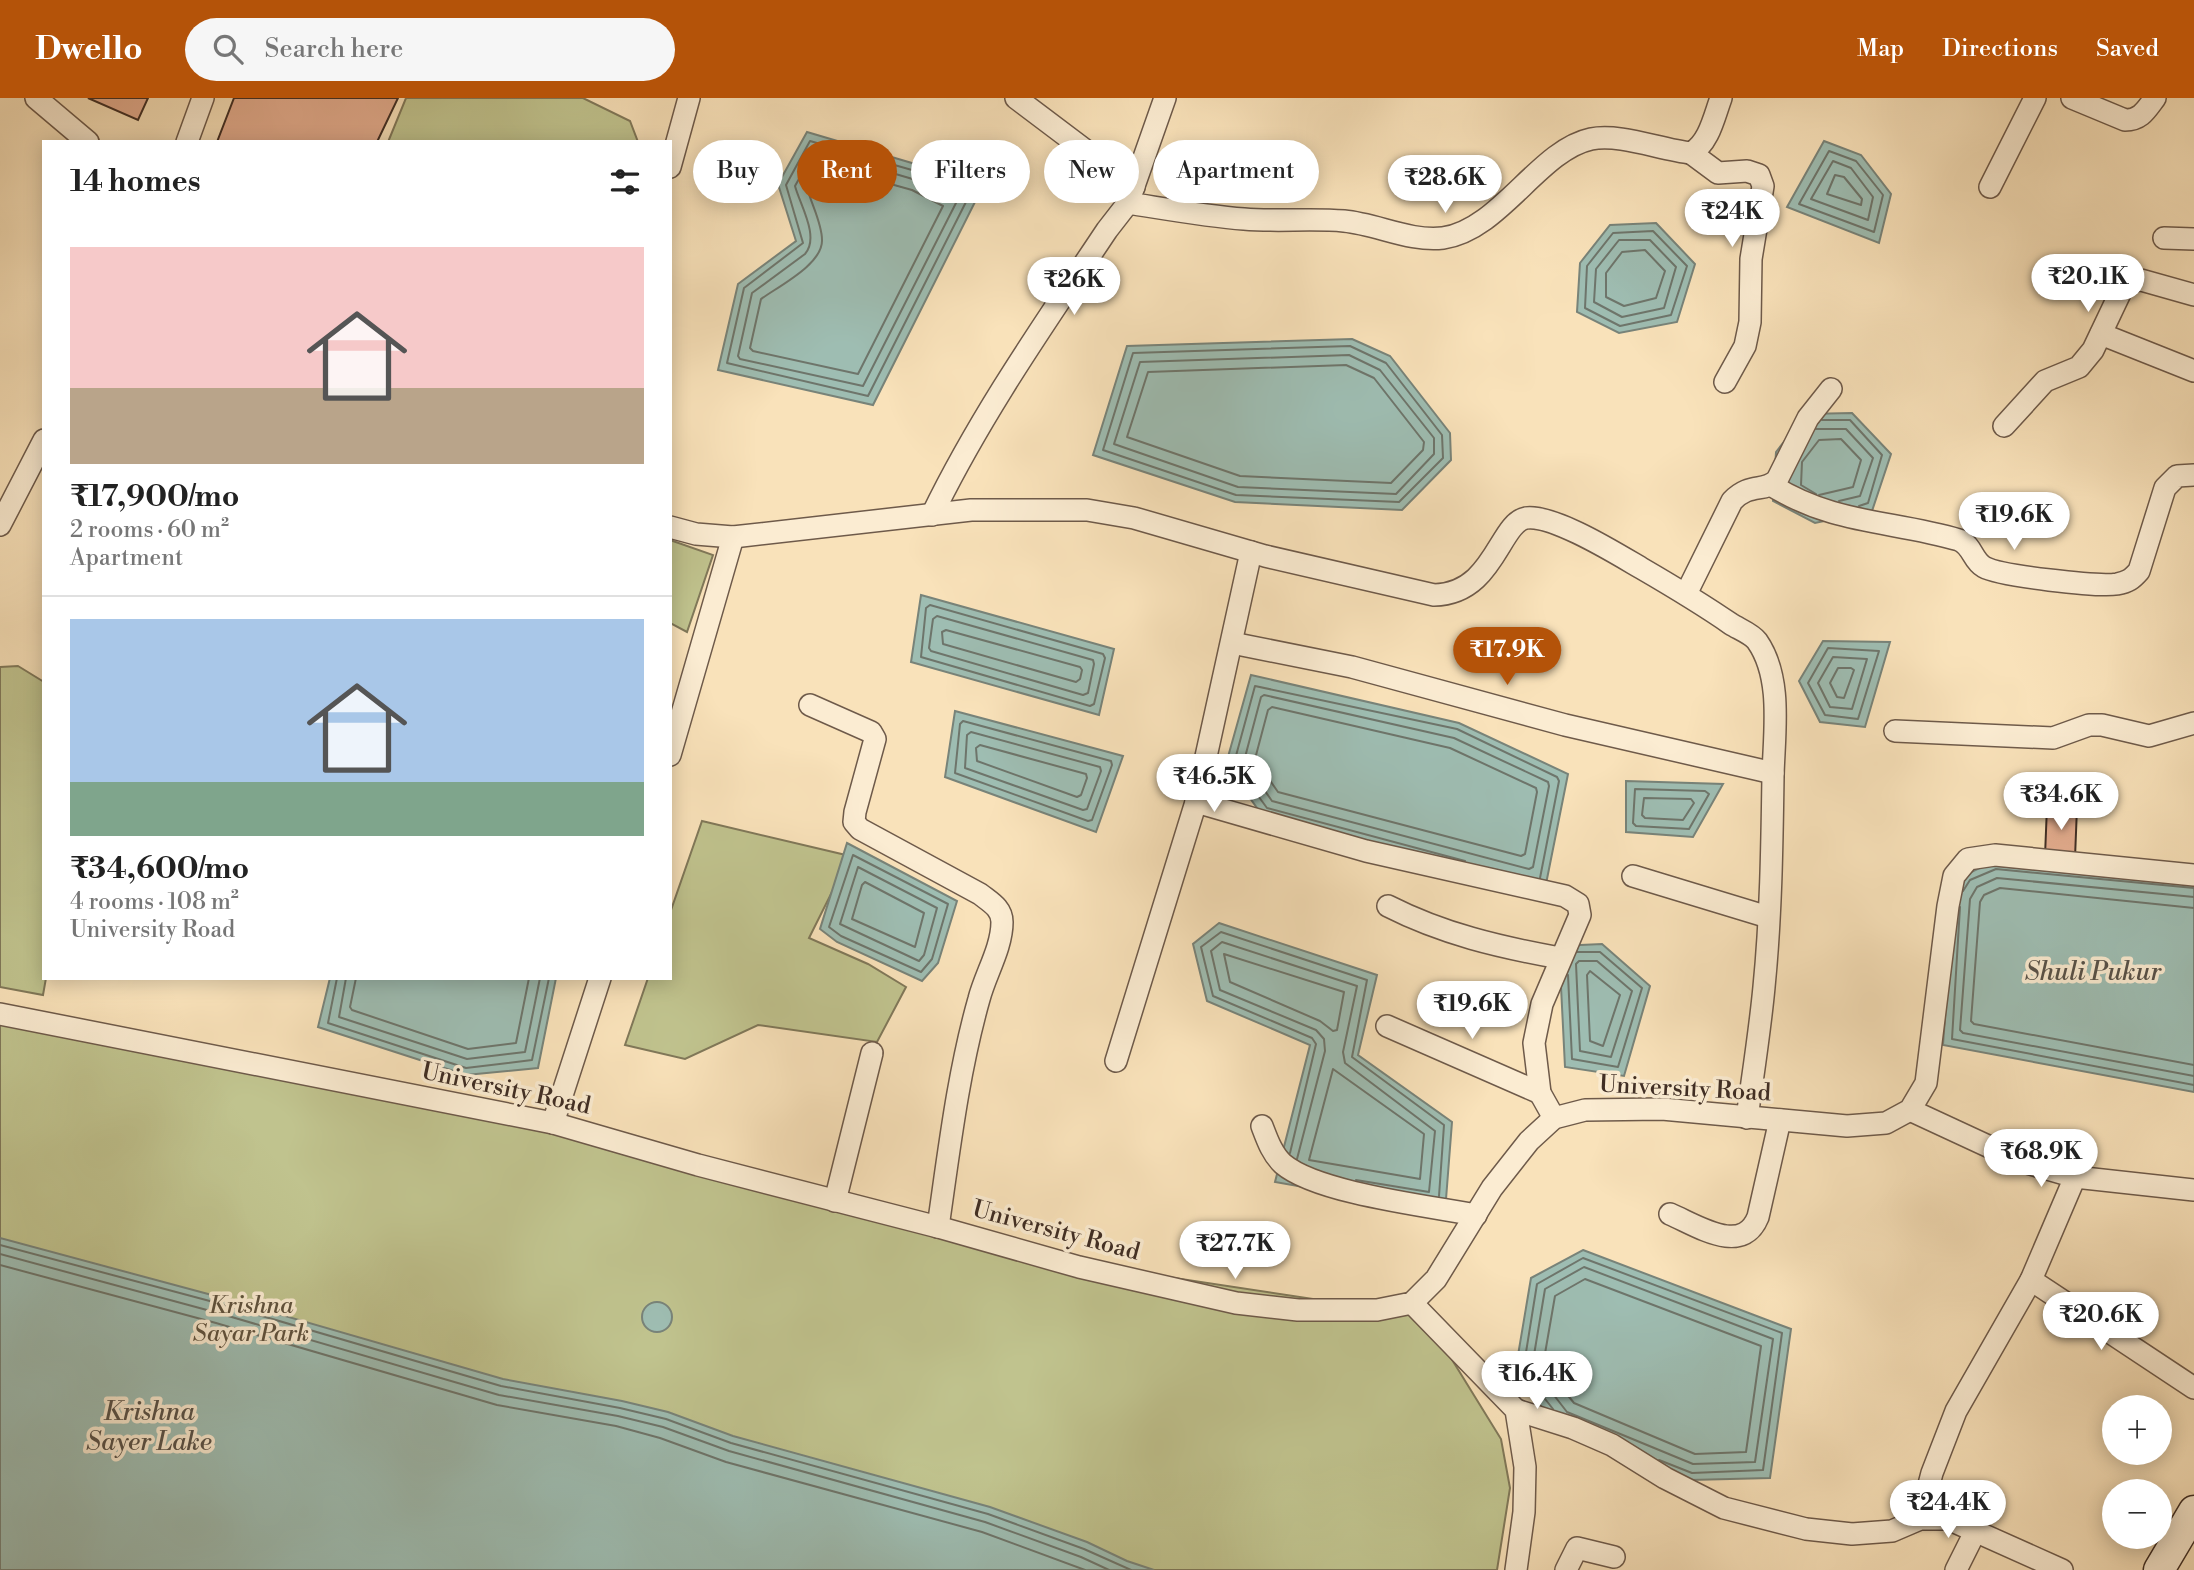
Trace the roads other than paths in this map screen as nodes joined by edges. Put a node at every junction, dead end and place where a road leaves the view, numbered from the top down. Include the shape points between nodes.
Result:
1 (36, 98) edge
2 (203, 98) edge
3 (689, 98) edge
4 (1016, 98) edge
5 (1165, 98) edge
6 (1721, 98) edge
7 (2035, 98) edge
8 (2072, 98) edge
9 (2155, 98) edge
10 (87, 140) edge
11 (188, 140) edge
12 (1066, 140) edge
13 (1691, 153) junction
14 (672, 160) edge
15 (1139, 172) edge
16 (1990, 187) dead end
17 (1139, 197) edge
18 (1126, 203) edge
19 (2164, 238) dead end
20 (2194, 239) edge
21 (2194, 295) edge
22 (2101, 334) junction
23 (2194, 371) edge
24 (1725, 382) dead end
25 (1831, 389) dead end
26 (2004, 426) dead end
27 (42, 444) edge
28 (2194, 475) edge
29 (1771, 485) junction
30 (932, 515) junction
31 (0, 525) edge
32 (672, 528) edge
33 (733, 537) junction
34 (1251, 552) junction
35 (1686, 594) junction
36 (1232, 643) junction
37 (810, 705) dead end
38 (2194, 723) edge
39 (1895, 731) dead end
40 (672, 748) edge
41 (1773, 774) junction
42 (1196, 802) junction
43 (2194, 875) edge
44 (1633, 876) dead end
45 (1388, 906) dead end
46 (1768, 917) junction
47 (1560, 958) junction
48 (599, 980) edge
49 (0, 1014) edge
50 (1387, 1026) dead end
51 (872, 1053) dead end
52 (1116, 1061) dead end
53 (1540, 1093) junction
54 (1910, 1110) junction
55 (1554, 1118) junction
56 (1747, 1118) junction
57 (1780, 1120) junction
58 (553, 1123) junction
59 (1262, 1126) dead end
60 (2075, 1177) junction
61 (2194, 1190) edge
62 (835, 1201) junction
63 (1670, 1214) dead end
64 (1476, 1215) junction
65 (938, 1227) junction
66 (2031, 1280) junction
67 (1412, 1303) junction
68 (2194, 1388) edge
69 (1516, 1410) junction
70 (2193, 1515) edge
71 (1920, 1519) junction
72 (1976, 1530) junction
73 (1614, 1557) dead end
74 (1522, 1568) edge
75 (1566, 1570) edge
76 (1956, 1570) edge
77 (2062, 1570) edge
78 (2160, 1570) edge

1 - 10 street
2 - 11 street
3 - 14 street
4 - 12 street
5 - 15 street
6 - 13 street via 1706,138
7 - 16 street
8 - 9 street via 2134,120
13 - 17 street via 1592,139 1570,147 1469,228 1444,238 1417,237 1346,221 1244,219
13 - 24 street via 1718,173 1747,171 1759,176 1763,186 1751,259 1750,322 1745,346
18 - 30 street via 990,405
19 - 20 street
21 - 22 street via 2141,280 2128,282
22 - 23 street
22 - 26 street via 2079,367 2045,381
25 - 29 street via 1808,418
27 - 31 street
28 - 29 street via 2177,476 2165,488 2139,571 2130,581 2098,586 1994,570 1975,560 1967,543 1842,517 1802,503
29 - 35 street via 1750,487 1732,501
30 - 33 street
30 - 34 street via 982,509 1087,510 1134,518
32 - 33 street
33 - 40 street
34 - 35 street via 1419,594 1448,595 1469,585 1492,561 1517,522 1536,519 1598,543
34 - 36 street
35 - 41 street via 1756,640 1770,669
36 - 41 street via 1352,667 1565,725
36 - 42 street
37 - 65 street via 876,739 855,812 854,822 860,830 980,894 997,907 1002,918 978,1000
38 - 39 street via 2149,736 2089,725 2053,738
41 - 46 street
42 - 47 street via 1366,852 1565,896 1578,904 1580,915
42 - 52 street
43 - 54 street via 1995,855 1969,859 1954,876 1926,1083
44 - 46 street
45 - 47 street via 1489,945
46 - 56 street
47 - 53 street via 1542,1004 1534,1043
48 - 58 street
49 - 58 street, University Road
50 - 53 street
51 - 62 street
53 - 55 street
54 - 57 street, University Road via 1886,1123 1847,1126
54 - 60 street via 2020,1161
55 - 56 street, University Road via 1585,1110 1662,1109
55 - 64 street, University Road via 1529,1141
56 - 57 street, University Road
57 - 63 street via 1753,1230 1742,1237 1726,1237
58 - 62 street, University Road
59 - 64 street via 1281,1162 1304,1178
60 - 61 street
60 - 66 street
62 - 65 street, University Road
64 - 67 street, University Road via 1436,1279
65 - 67 street, University Road via 1079,1267 1236,1303 1298,1310 1377,1310
66 - 68 street
66 - 71 street via 1956,1410
67 - 69 street
69 - 71 street via 1612,1445 1724,1508 1806,1529 1852,1534 1892,1531
69 - 74 street via 1525,1467
70 - 78 main road
71 - 72 street via 1948,1519
72 - 76 street
72 - 77 street
73 - 75 street via 1577,1548

